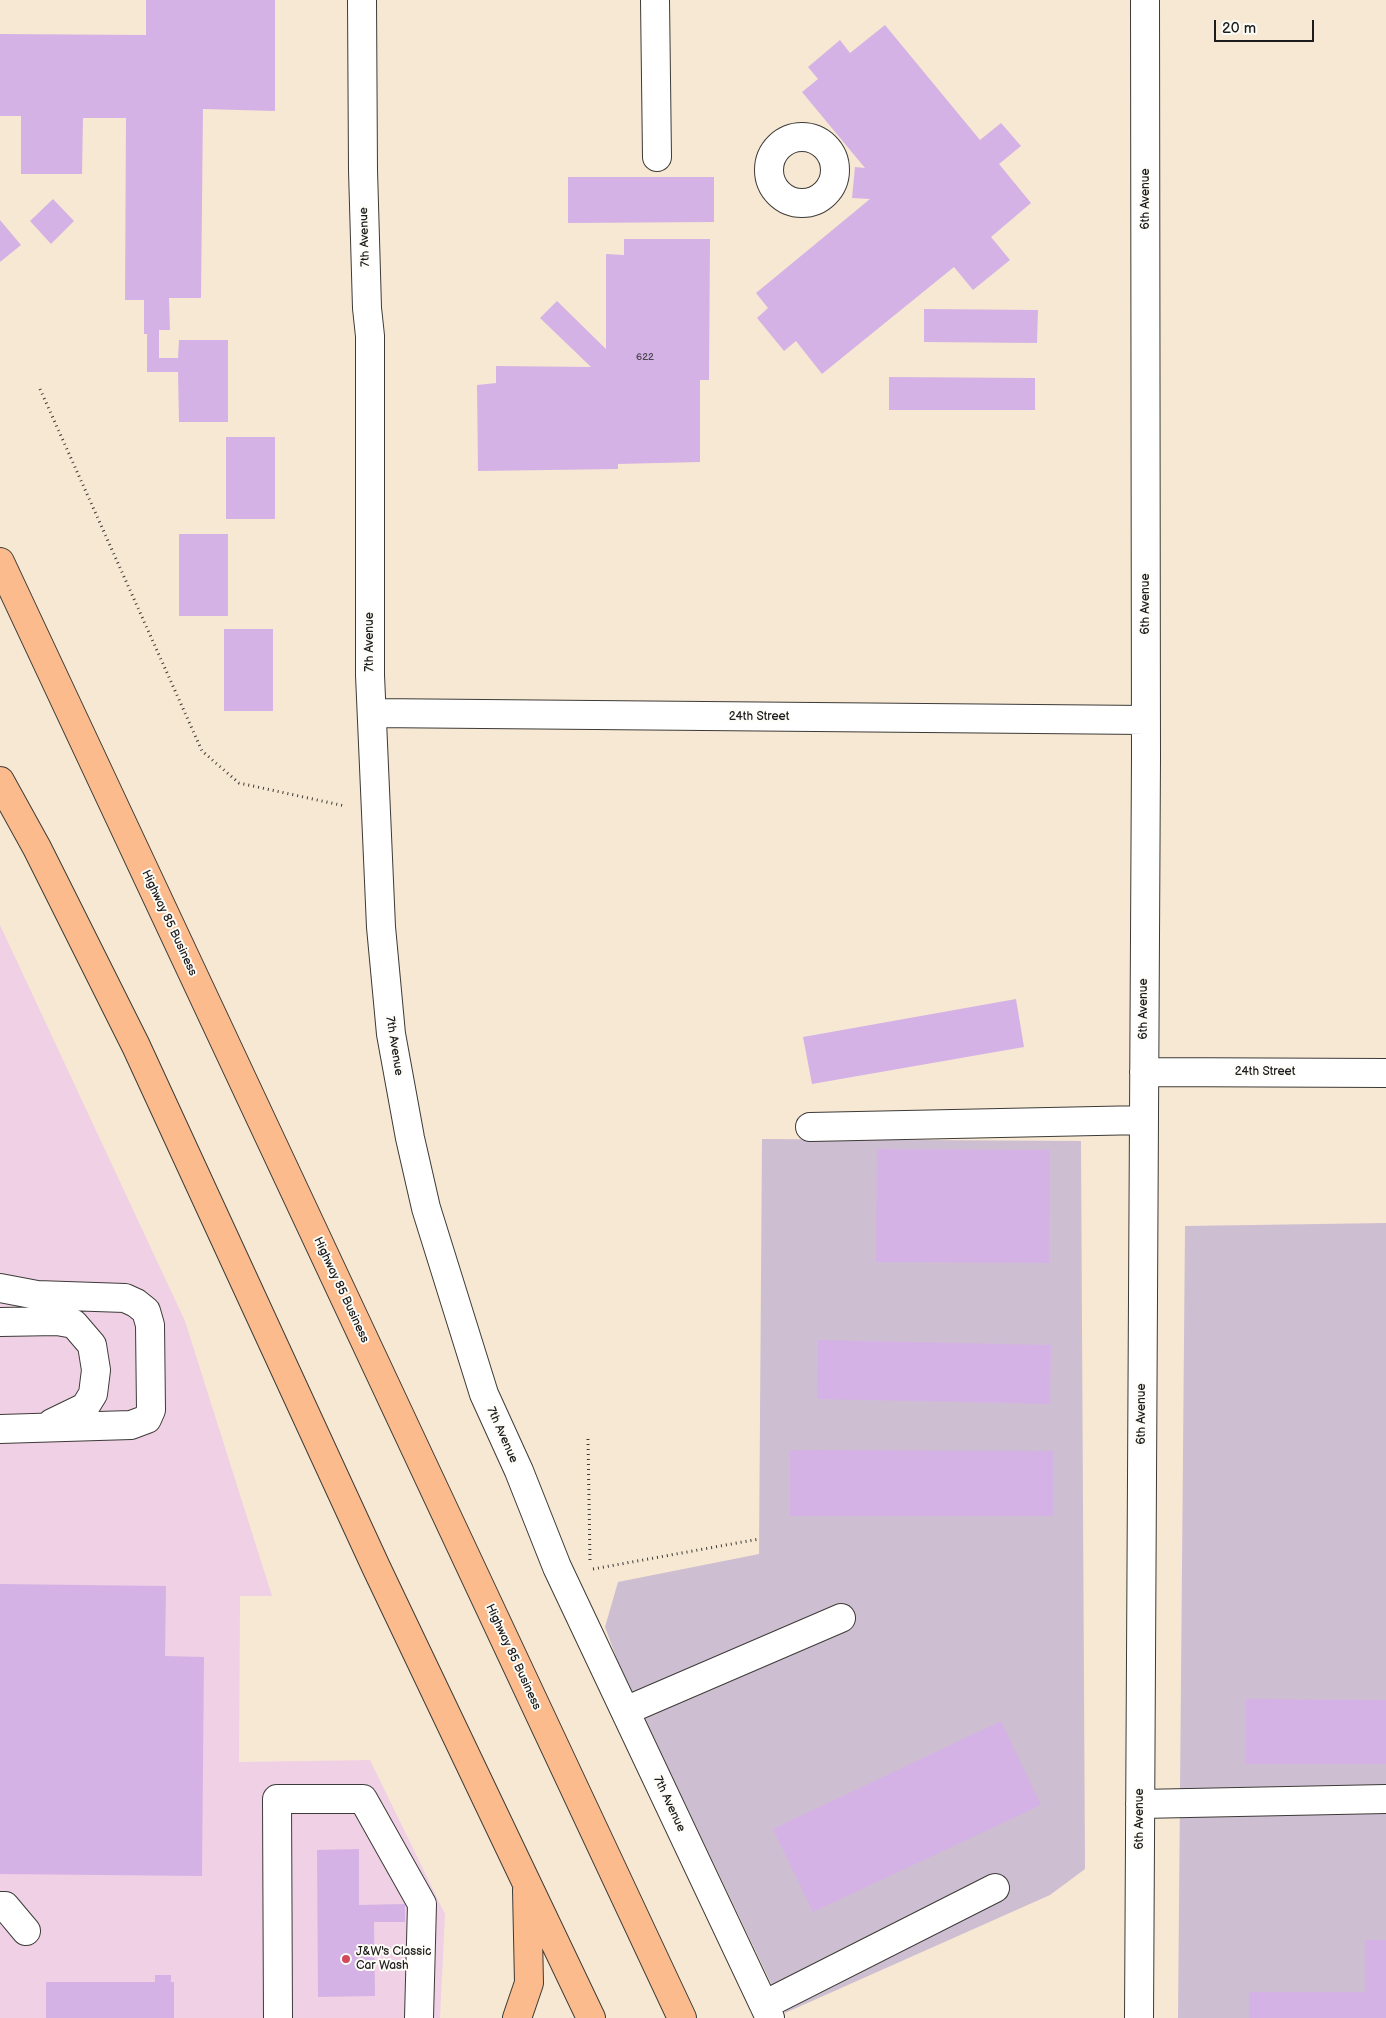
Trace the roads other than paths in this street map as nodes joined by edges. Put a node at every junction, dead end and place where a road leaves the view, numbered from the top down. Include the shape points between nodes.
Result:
1 (362, 0) edge
2 (655, 0) edge
3 (1145, 0) edge
4 (657, 157) dead end
5 (0, 562) edge
6 (373, 713) junction
7 (1146, 720) junction
8 (0, 781) edge
9 (1144, 1072) junction
10 (1386, 1073) edge
11 (1144, 1120) junction
12 (810, 1127) dead end
13 (0, 1288) edge
14 (0, 1322) edge
15 (42, 1428) junction
16 (0, 1430) edge
17 (841, 1618) dead end
18 (625, 1711) junction
19 (1386, 1799) edge
20 (1140, 1804) junction
21 (527, 1881) junction
22 (995, 1888) dead end
23 (0, 1906) edge
24 (26, 1931) dead end
25 (767, 2012) edge
26 (278, 2018) edge
27 (419, 2018) edge
28 (517, 2018) edge
29 (591, 2018) edge
30 (682, 2018) edge
31 (1139, 2018) edge

1 - 6 street, 7th Avenue via 366,308 370,336 370,675
2 - 4 street
3 - 7 street, 6th Avenue
5 - 30 main road, Highway 85 Business
6 - 7 street, 24th Street
6 - 18 street, 7th Avenue via 381,927 391,1034 426,1208 484,1394 557,1567
7 - 9 street, 6th Avenue
8 - 21 main road via 136,1046 376,1567
9 - 10 street, 24th Street
9 - 11 street, 6th Avenue
11 - 12 street
11 - 20 street, 6th Avenue
13 - 15 street via 37,1295 124,1298 146,1311 150,1325 151,1410 147,1419 131,1425
14 - 15 street via 57,1321 74,1324 92,1345 96,1370 89,1401 85,1407
15 - 16 street
17 - 18 street
18 - 25 street, 7th Avenue
19 - 20 street
20 - 31 street, 6th Avenue
21 - 28 main road via 529,1983
21 - 29 main road
22 - 25 street
23 - 24 street via 5,1906
26 - 27 street via 277,1799 363,1799 422,1904

